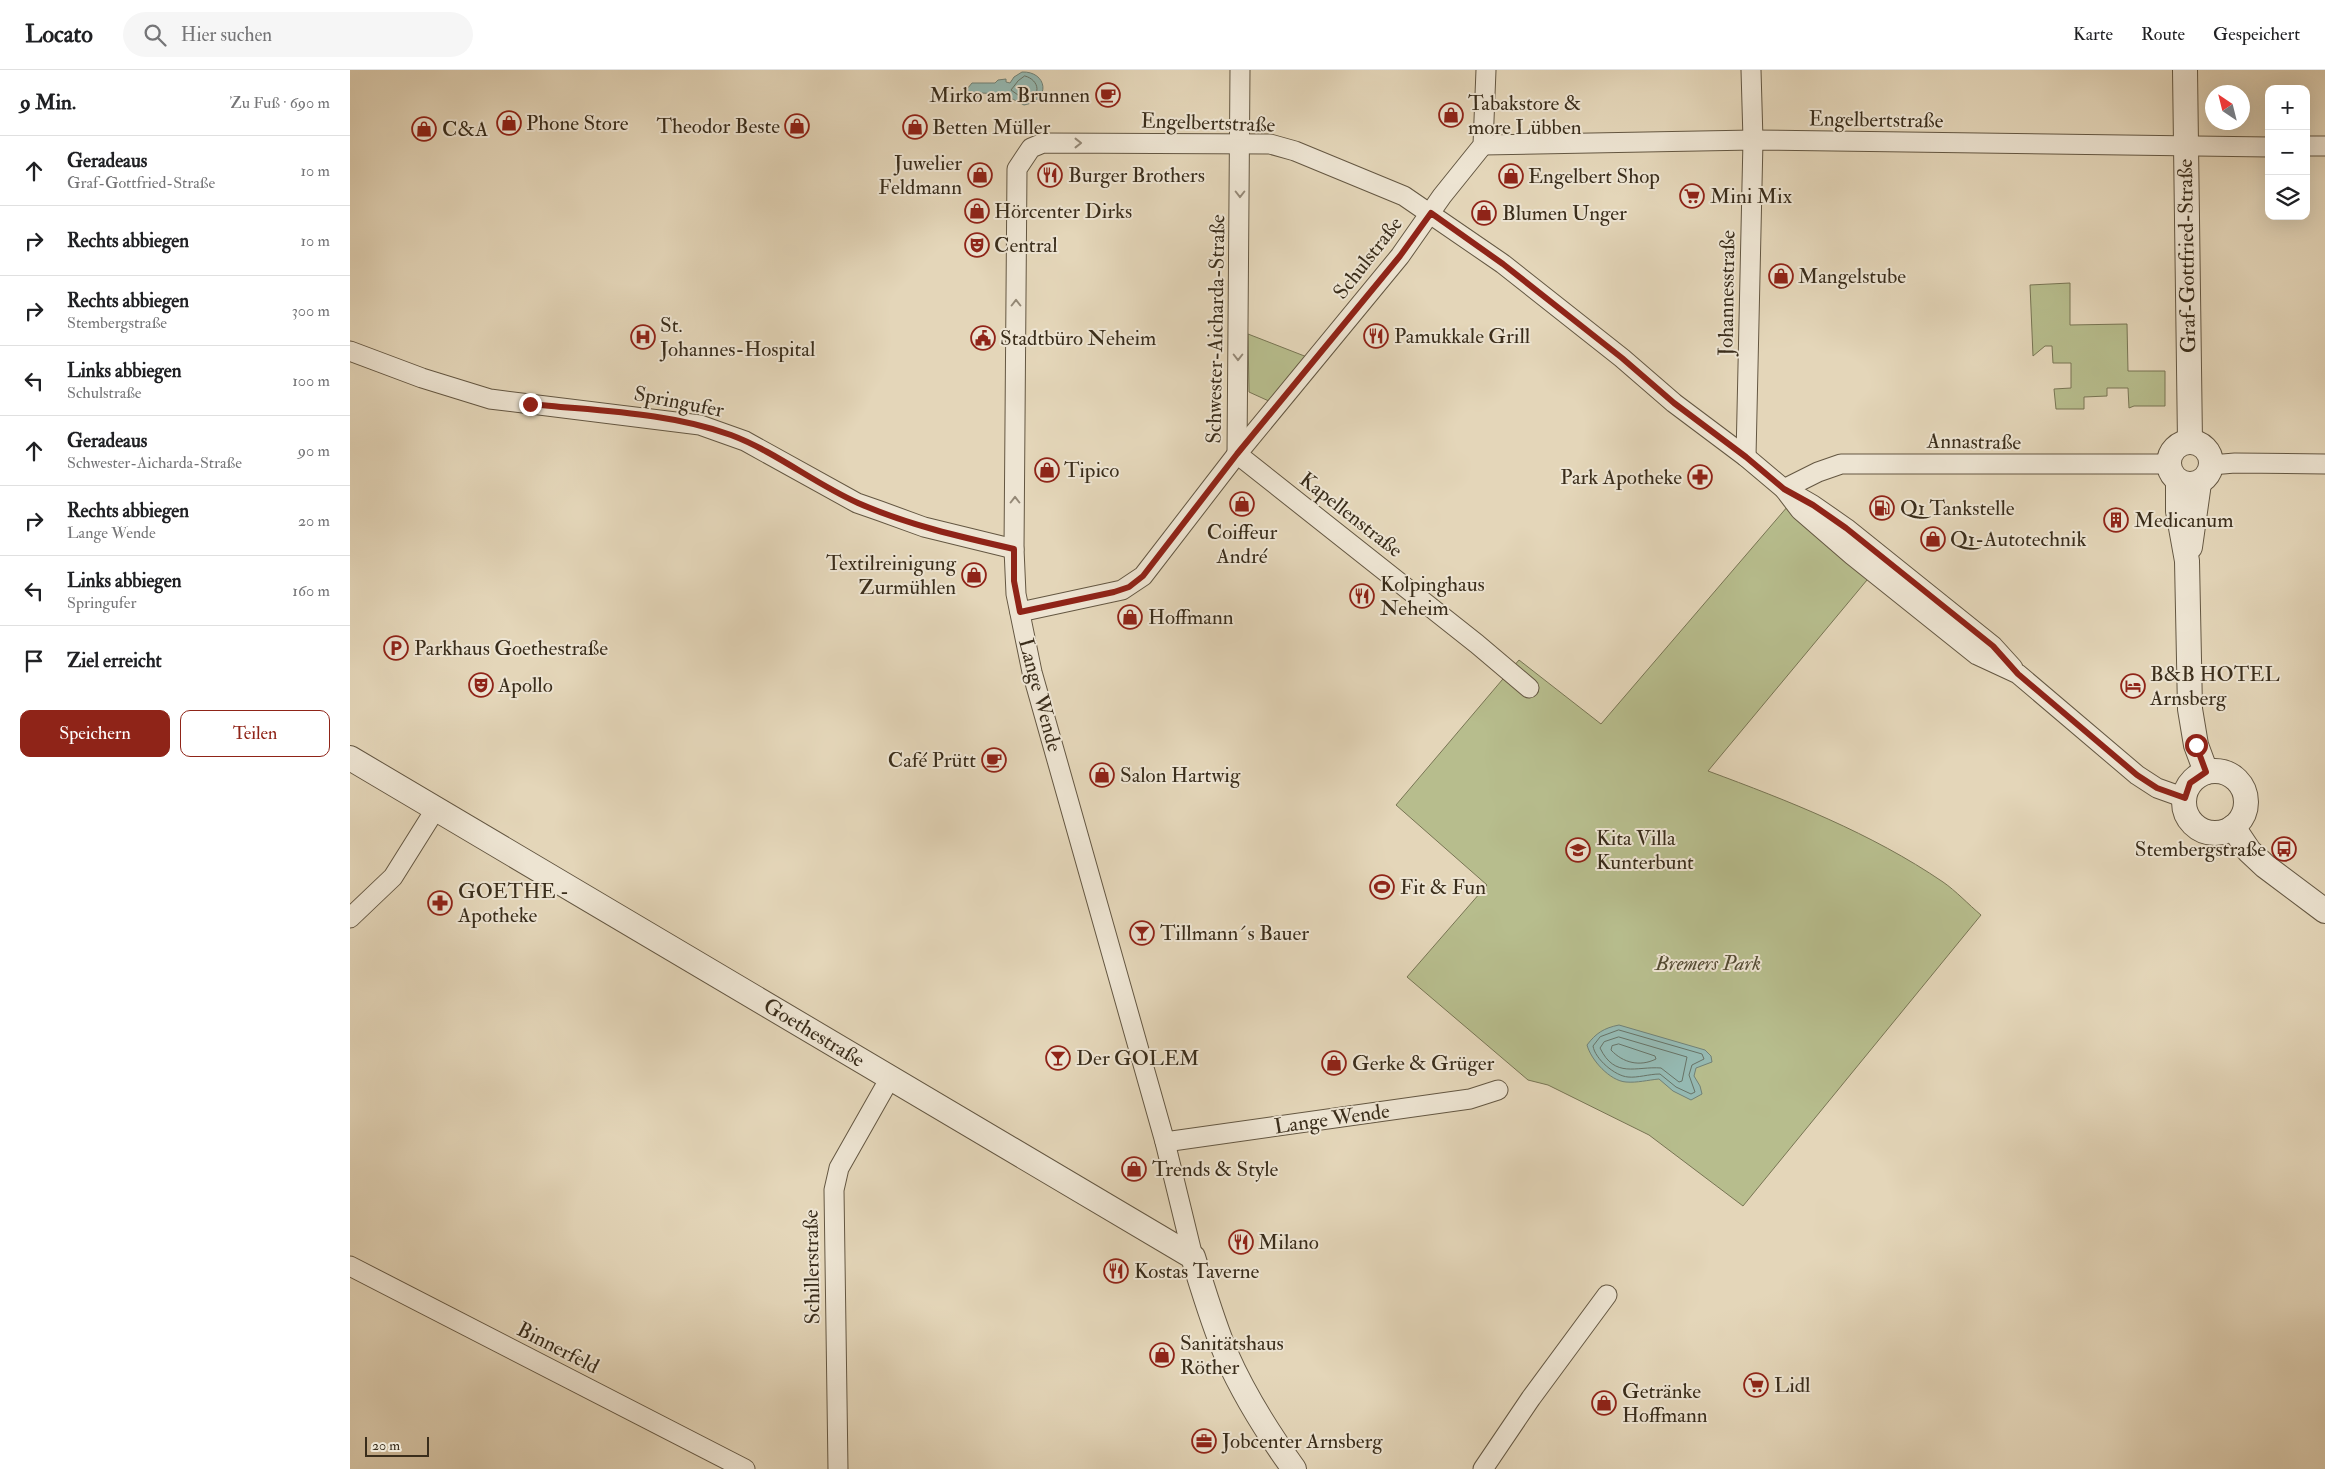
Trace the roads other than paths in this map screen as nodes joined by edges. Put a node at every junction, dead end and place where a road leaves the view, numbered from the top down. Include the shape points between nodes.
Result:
1 (1240, 70) edge
2 (1486, 70) edge
3 (1751, 70) edge
4 (2185, 70) edge
5 (1753, 140) junction
6 (1483, 145) junction
7 (1239, 146) junction
8 (2265, 146) edge
9 (2310, 146) edge
10 (2325, 146) edge
11 (2185, 147) junction
12 (1031, 148) joint
13 (1431, 213) junction
14 (350, 350) edge
15 (2190, 442) junction
16 (1237, 454) junction
17 (1746, 457) junction
18 (2325, 464) edge
19 (2189, 473) junction
20 (1784, 489) junction
21 (1014, 549) junction
22 (1020, 612) junction
23 (1529, 688) dead end
24 (350, 758) edge
25 (2206, 772) junction
26 (2185, 798) junction
27 (435, 810) junction
28 (2233, 827) junction
29 (2325, 911) edge
30 (350, 918) edge
31 (890, 1078) junction
32 (1498, 1090) dead end
33 (1165, 1142) junction
34 (1193, 1257) junction
35 (350, 1266) edge
36 (1607, 1295) dead end
37 (745, 1469) edge
38 (838, 1469) edge
39 (1294, 1469) edge
40 (1483, 1469) edge

1 - 7 street, Schwester-Aicharda-Straße
2 - 6 street
3 - 5 street, Johannesstraße
4 - 11 street, Graf-Gottfried-Straße
5 - 6 street, Engelbertstraße
5 - 11 street, Engelbertstraße
5 - 17 street, Johannesstraße
6 - 13 street, Schulstraße
12 -> 7 street, Engelbertstraße via 1042,143
7 - 13 street, Engelbertstraße via 1270,144 1295,151 1404,196
7 -> 16 street, Schwester-Aicharda-Straße
8 - 11 street, Engelbertstraße
9 - 10 street
11 - 15 street, Graf-Gottfried-Straße
21 -> 12 street, Lange Wende via 1017,169
13 - 16 street, Schulstraße via 1372,292
13 - 17 street via 1503,264
14 - 21 street, Springufer via 422,378 490,399 700,425 745,441 857,503 924,527
15 - 19 street via 2177,446 2169,457
15 - 19 street via 2199,444 2210,456
16 - 22 street, Schwester-Aicharda-Straße via 1139,580 1122,590
16 - 23 street, Kapellenstraße
17 - 20 street
18 - 19 street, Annastraße via 2235,462
19 - 20 street, Annastraße via 1841,464
19 - 25 street via 2178,511 2187,561 2190,709 2196,745
20 - 26 street via 1800,510 1846,550 1977,655 2018,674 2137,775 2157,788
21 - 22 street, Lange Wende via 1014,581
22 - 33 street, Lange Wende via 1034,681
24 - 27 street, Goethestraße
25 - 26 street via 2190,783
25 - 28 street via 2231,775 2243,788 2245,810
26 - 28 street via 2190,820 2203,830 2219,833
27 - 30 street via 393,877
27 - 31 street, Goethestraße
28 - 29 street via 2265,866
31 - 34 street, Goethestraße
31 - 38 street, Schillerstraße via 838,1168 834,1190
32 - 33 street, Lange Wende via 1470,1099
33 - 34 street, Lange Wende
34 - 39 street, Lange Wende via 1219,1336 1234,1370
35 - 37 street, Binnerfeld
36 - 40 street

